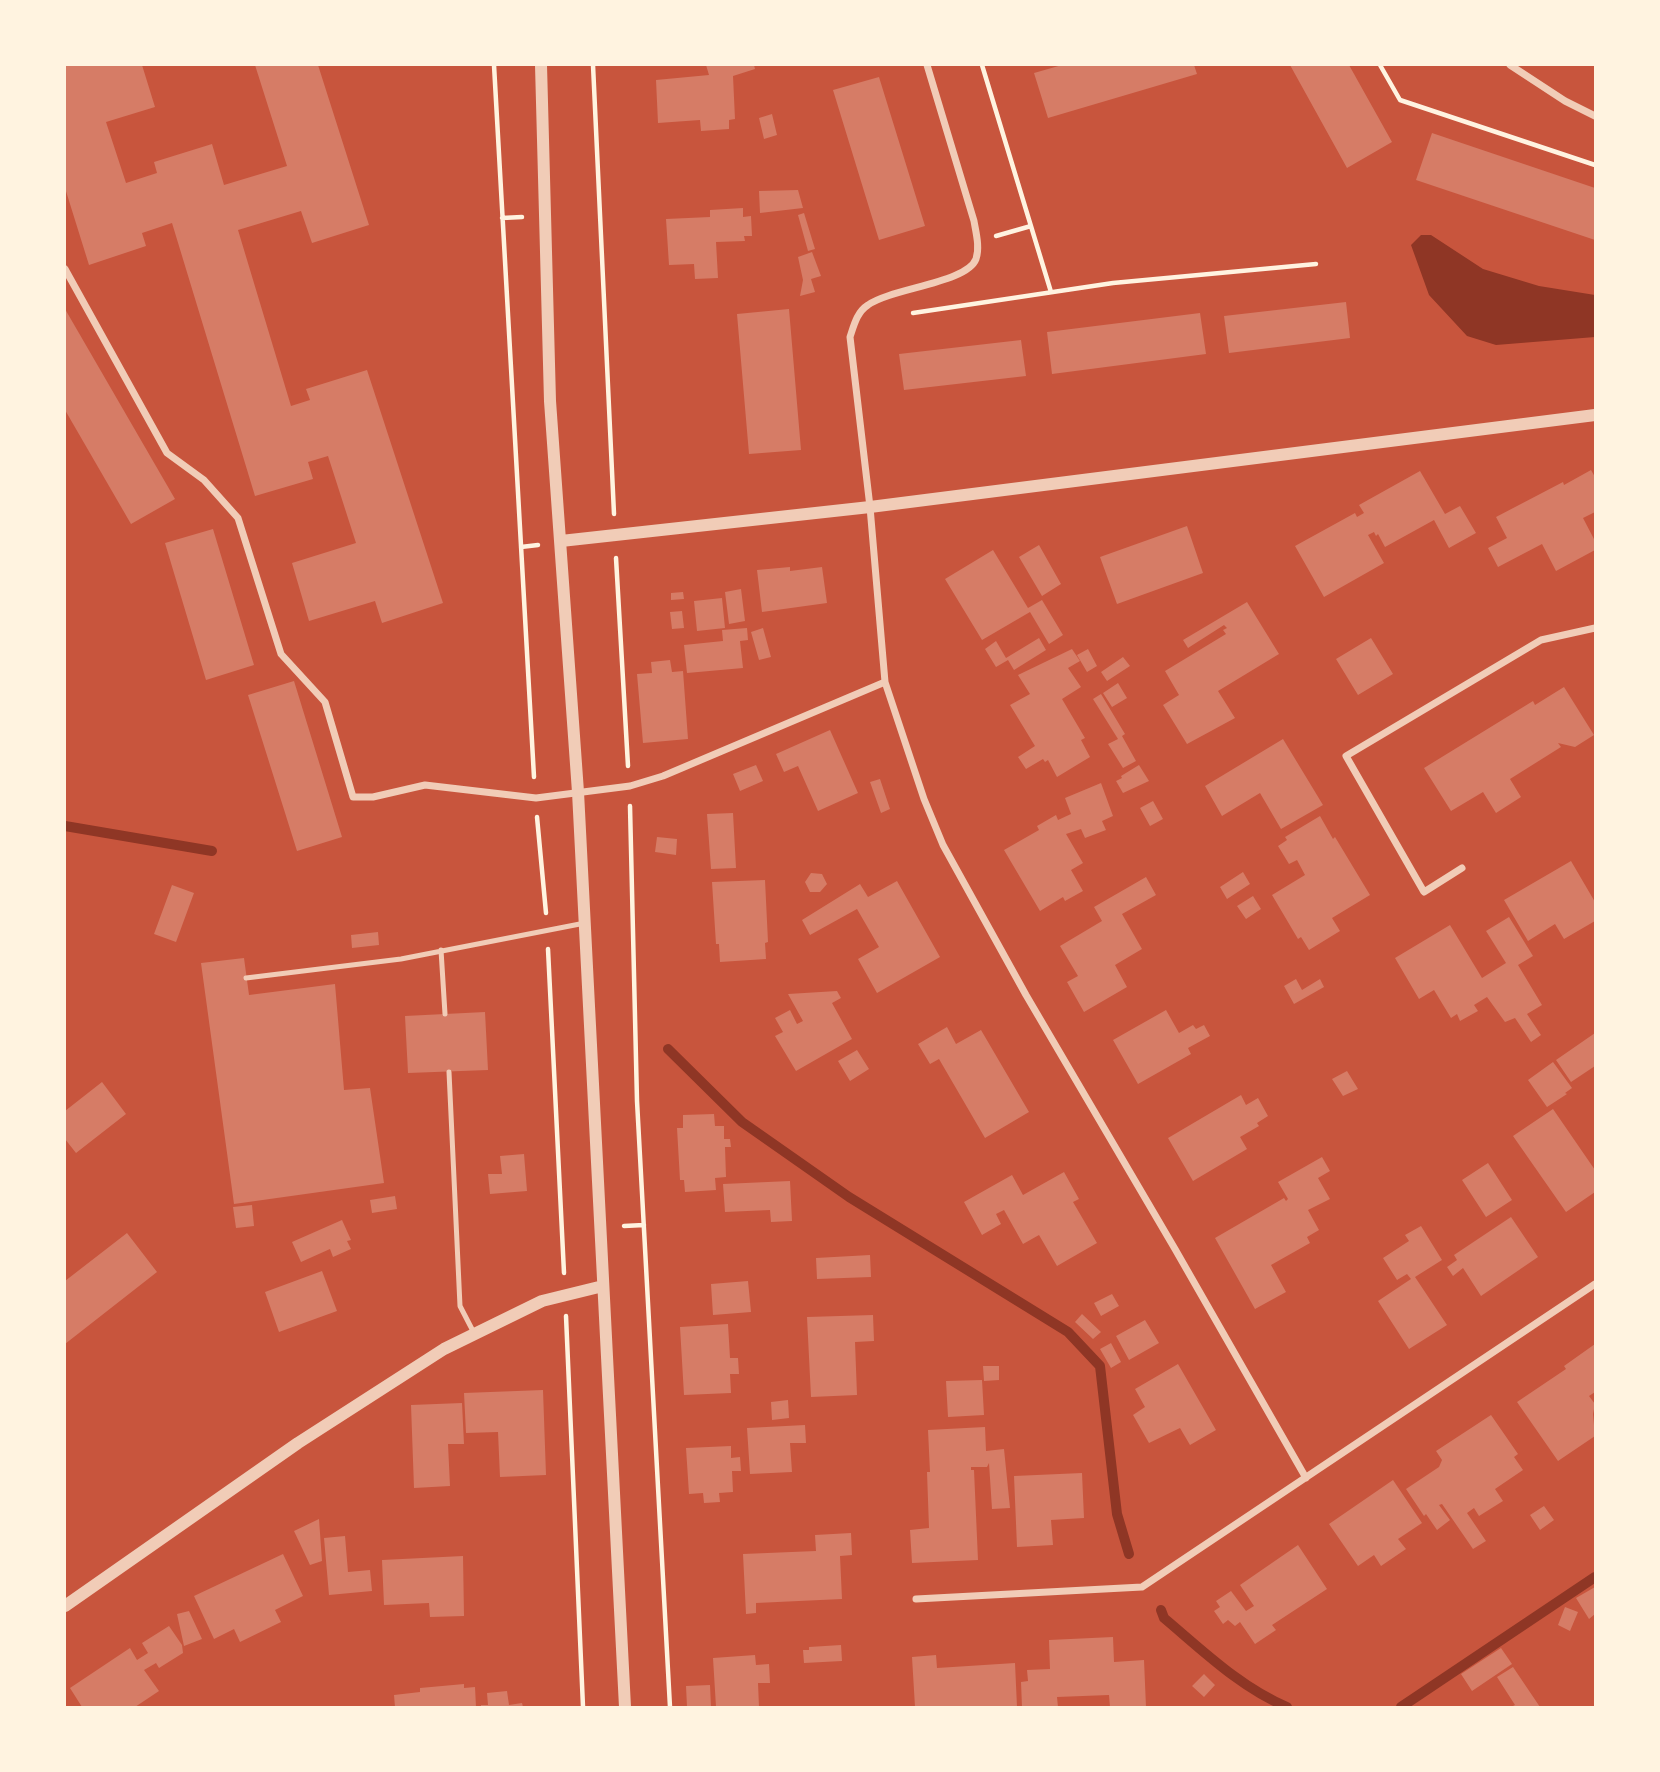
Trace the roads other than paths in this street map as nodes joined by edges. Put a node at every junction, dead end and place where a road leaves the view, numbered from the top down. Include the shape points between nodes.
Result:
1 (541, 65) edge
2 (927, 65) edge
3 (1510, 65) edge
4 (1595, 116) edge
5 (65, 269) edge
6 (1595, 415) edge
7 (870, 507) junction
8 (561, 541) junction
9 (1595, 628) edge
10 (886, 682) junction
11 (578, 792) junction
12 (1462, 868) dead end
13 (585, 923) junction
14 (441, 950) junction
15 (246, 978) dead end
16 (445, 1014) dead end
17 (449, 1072) dead end
18 (1595, 1284) edge
19 (603, 1286) junction
20 (474, 1333) junction
21 (1306, 1478) junction
22 (916, 1599) dead end
23 (65, 1606) edge
24 (625, 1707) edge

1 - 8 street via 550,401
2 - 7 street via 978,240 975,260 964,272 892,292 866,305 855,320 850,337
3 - 4 street
5 - 11 street via 167,453 204,480 238,518 281,654 325,702 353,796 373,797 425,785 536,798
6 - 7 street
7 - 8 street
7 - 10 street
8 - 11 street
9 - 12 street via 1541,640 1346,756 1424,892
10 - 11 street via 663,776 630,786
10 - 21 street via 924,799 953,865
11 - 13 street
13 - 14 lane
13 - 19 street
14 - 15 lane
14 - 16 lane
17 - 20 lane via 460,1306
18 - 21 street
19 - 20 street via 541,1301
19 - 24 street
20 - 23 street via 298,1443
21 - 22 street via 1143,1587

